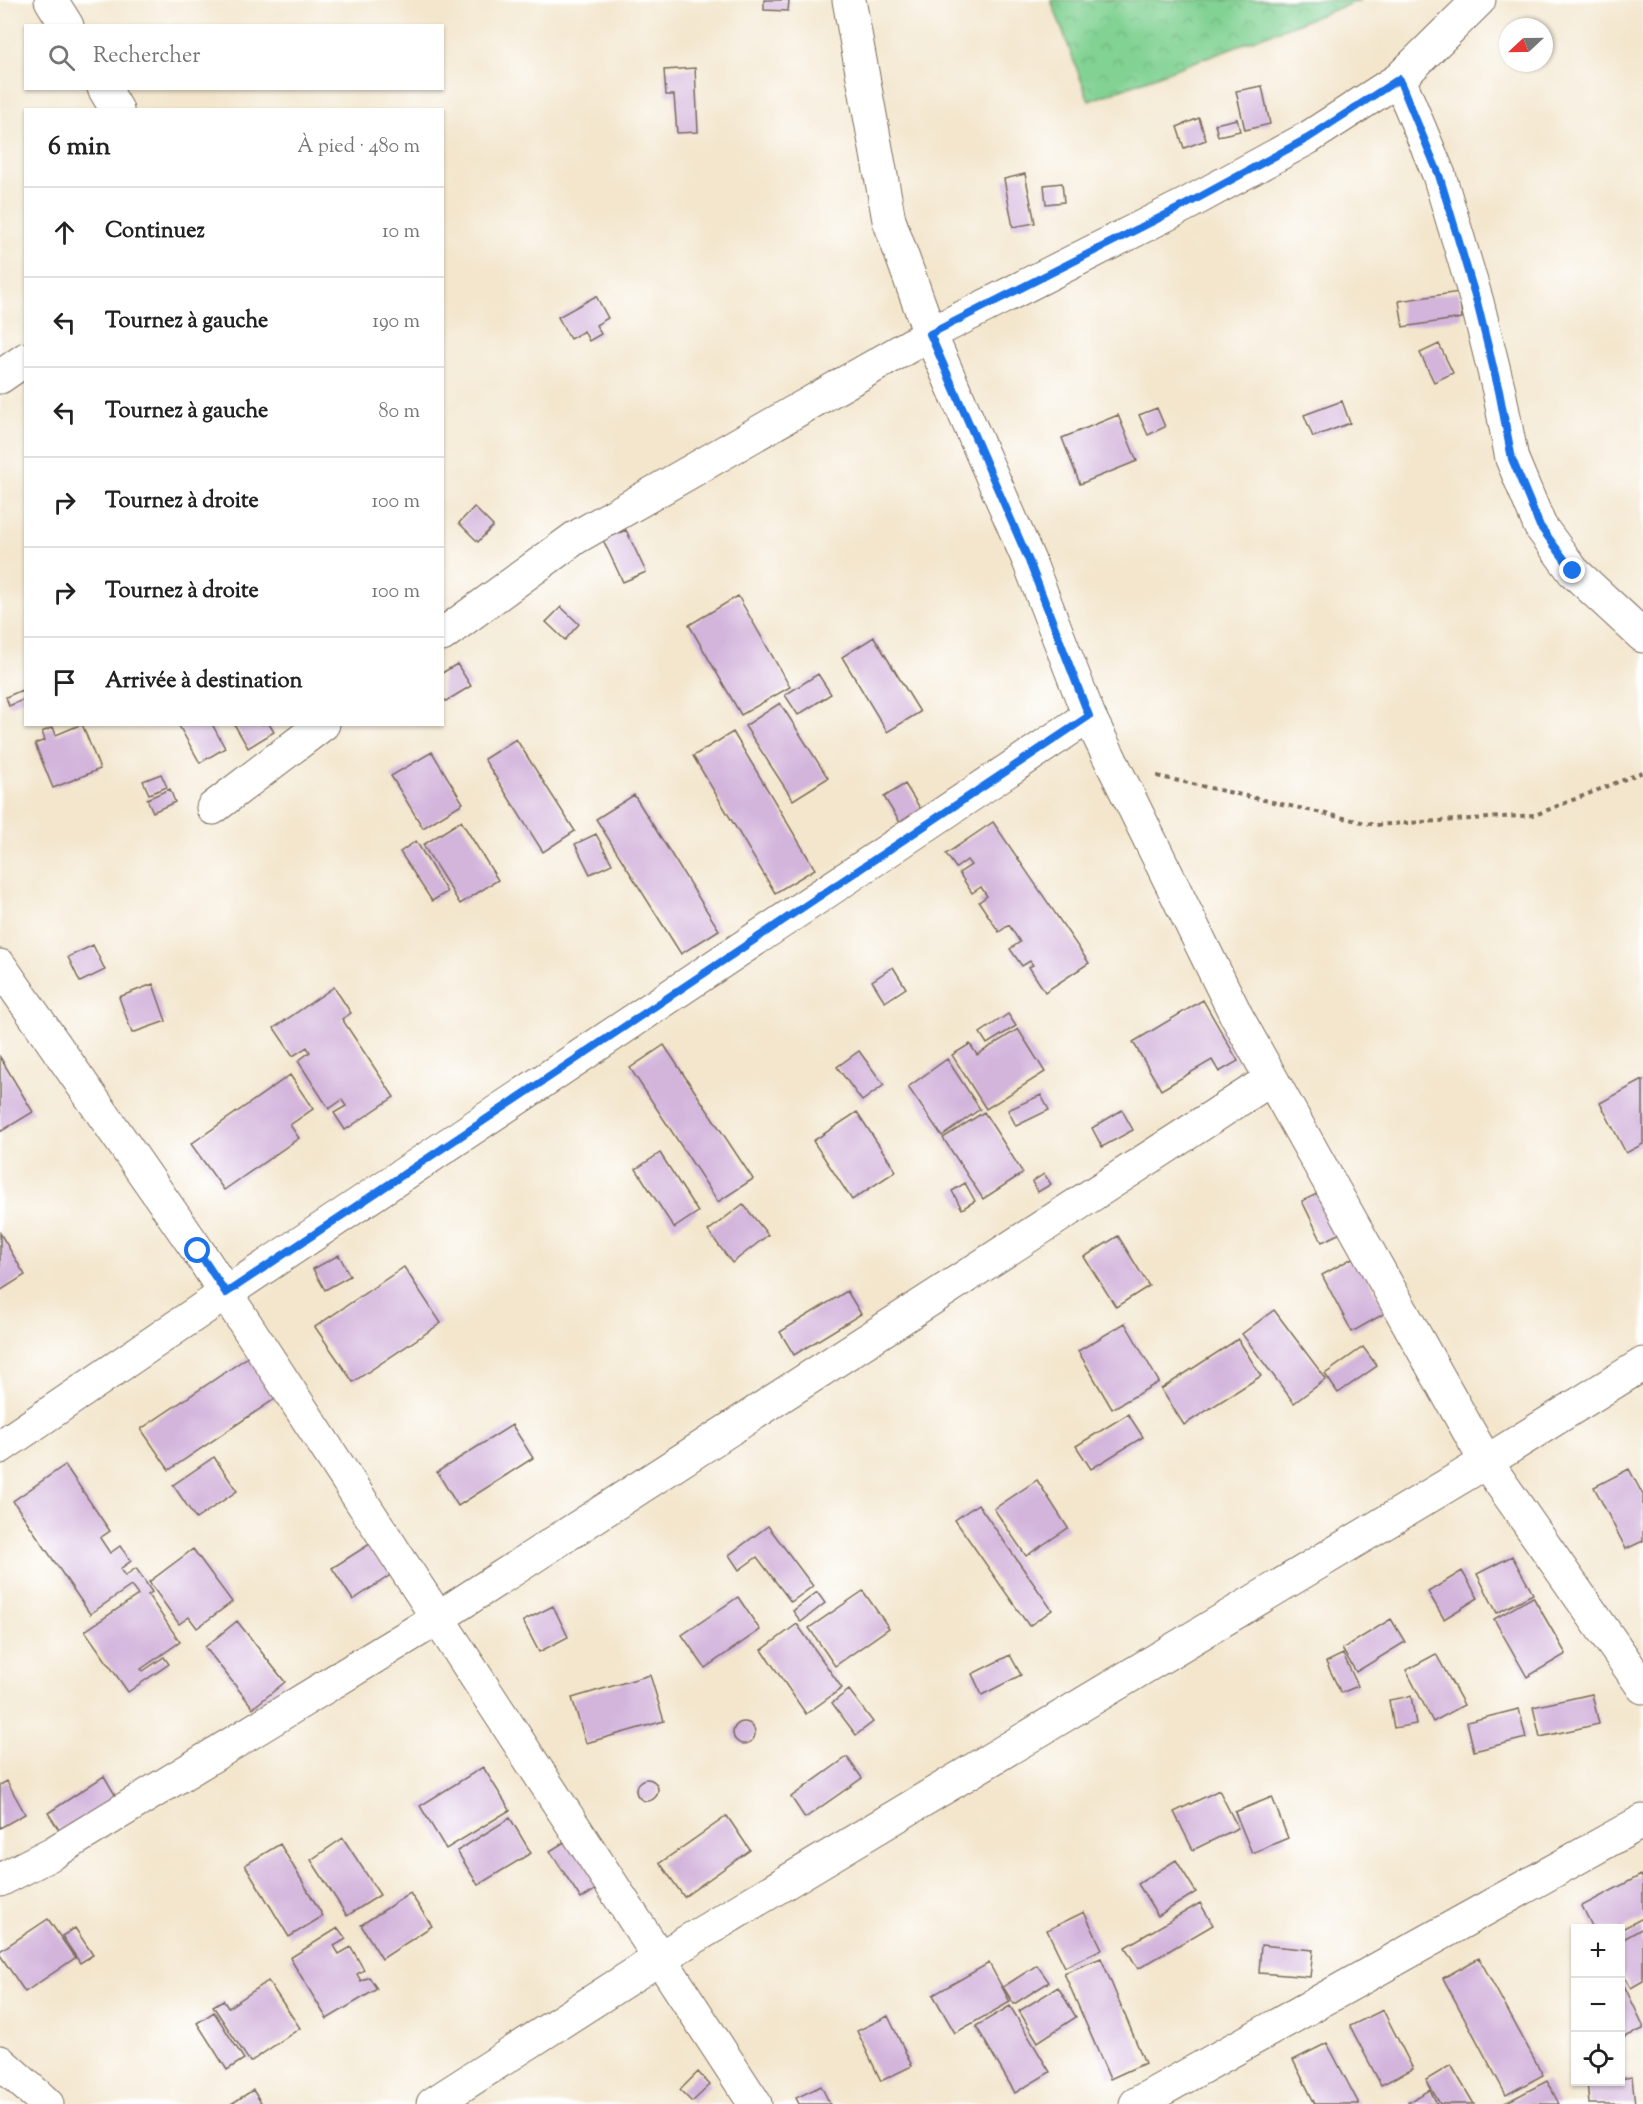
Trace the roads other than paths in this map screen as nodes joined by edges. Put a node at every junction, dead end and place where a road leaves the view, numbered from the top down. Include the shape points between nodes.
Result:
1 (51, 0) edge
2 (849, 0) edge
3 (1479, 0) edge
4 (66, 24) edge
5 (1399, 79) junction
6 (105, 90) edge
7 (116, 108) edge
8 (930, 334) junction
9 (24, 360) edge
10 (0, 377) edge
11 (444, 634) edge
12 (1643, 636) edge
13 (1089, 716) junction
14 (320, 726) edge
15 (213, 808) dead end
16 (0, 966) edge
17 (1271, 1078) junction
18 (226, 1293) junction
19 (1643, 1364) edge
20 (0, 1447) edge
21 (1486, 1462) junction
22 (438, 1618) junction
23 (1643, 1687) edge
24 (1643, 1821) edge
25 (0, 1880) edge
26 (660, 1958) junction
27 (0, 2062) edge
28 (47, 2104) edge
29 (433, 2104) edge
30 (755, 2104) edge
31 (1136, 2104) edge

1 - 4 street
2 - 8 street via 889,220
3 - 5 street
5 - 8 street via 1308,138 1187,204
5 - 12 street via 1439,175 1477,302 1512,459 1540,526 1573,571
6 - 7 street
8 - 11 street via 575,538
8 - 13 street via 1029,561
9 - 10 street
13 - 17 street
13 - 18 street
14 - 15 street
16 - 18 street
17 - 21 street
17 - 22 street
18 - 20 street
18 - 22 street
19 - 21 street
21 - 23 street
21 - 26 street
22 - 25 street via 53,1853
22 - 26 street
24 - 31 street
26 - 29 street
26 - 30 street
27 - 28 street

